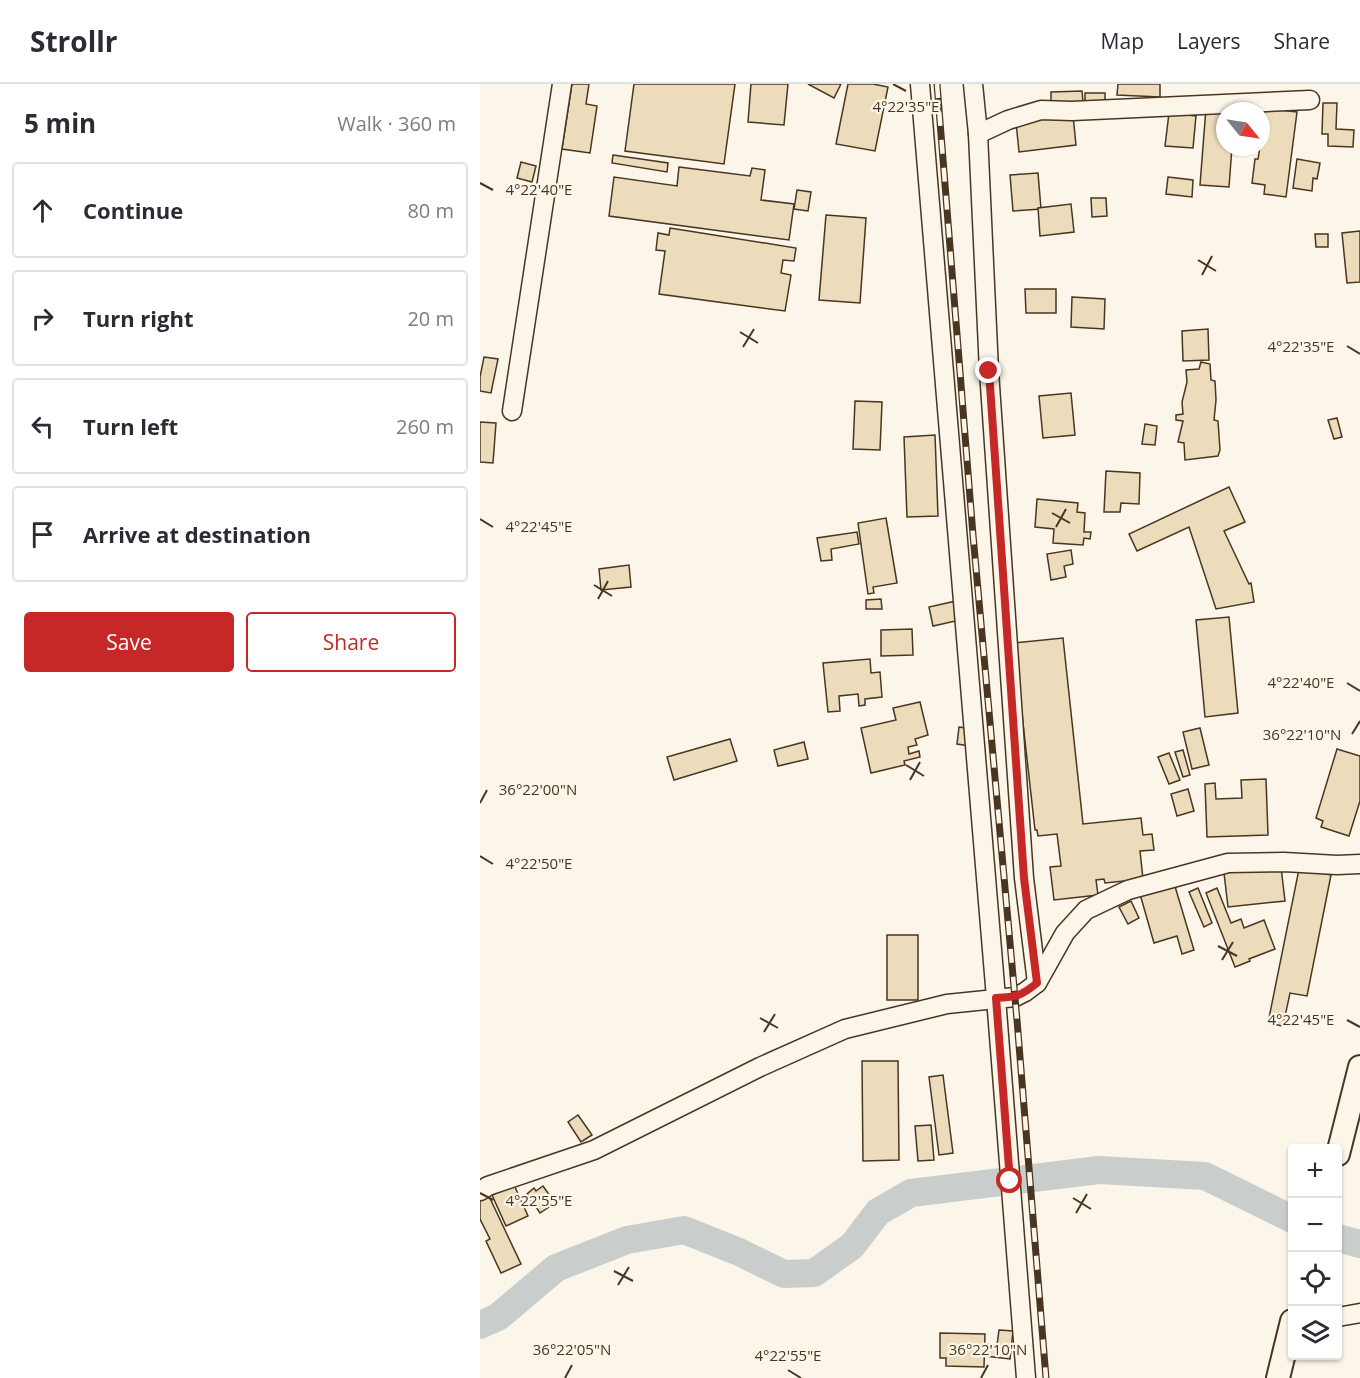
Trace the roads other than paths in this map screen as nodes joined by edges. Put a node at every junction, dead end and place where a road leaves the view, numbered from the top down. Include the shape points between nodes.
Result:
1 (562, 84) edge
2 (920, 84) edge
3 (973, 84) edge
4 (1310, 100) dead end
5 (978, 134) junction
6 (512, 411) dead end
7 (1360, 864) edge
8 (1037, 983) junction
9 (996, 998) junction
10 (1360, 1067) edge
11 (1341, 1144) edge
12 (480, 1191) edge
13 (1360, 1313) edge
14 (1342, 1316) edge
15 (1288, 1341) edge
16 (1026, 1378) edge
17 (1278, 1378) edge

1 - 6 street
2 - 9 street
3 - 5 street
4 - 5 street via 1041,110
5 - 8 street via 989,371 1024,878
7 - 8 street via 1228,863 1128,890 1086,910 1065,933
8 - 9 street via 1015,997
9 - 12 street via 947,1004 845,1029 594,1150
9 - 16 street
10 - 11 main road
13 - 14 street
15 - 17 main road

